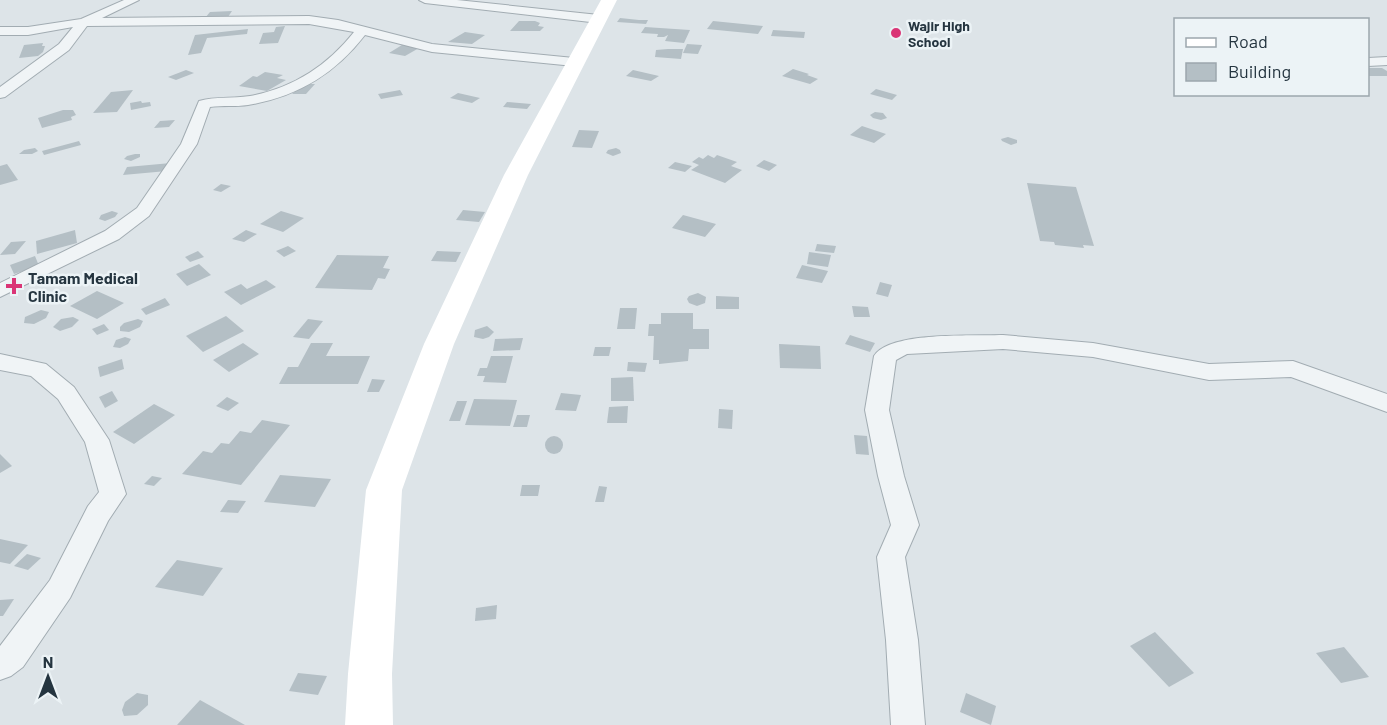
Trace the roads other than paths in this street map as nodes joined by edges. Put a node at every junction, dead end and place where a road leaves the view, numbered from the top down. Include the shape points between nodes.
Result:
1 (133, 0) edge
2 (425, 0) edge
3 (604, 9) edge
4 (84, 22) junction
5 (0, 31) edge
6 (361, 31) junction
7 (1387, 61) edge
8 (574, 62) junction
9 (1369, 62) edge
10 (0, 94) edge
11 (0, 291) edge
12 (0, 362) edge
13 (1387, 403) edge
14 (0, 665) edge
15 (369, 725) edge
16 (908, 725) edge

1 - 4 street
2 - 3 street
3 - 8 street
4 - 5 street
4 - 6 street via 309,20
4 - 10 street via 64,47
6 - 8 street via 432,48
6 - 11 street via 323,73 290,89 247,101 204,104 189,144 143,212 112,235
7 - 9 street
8 - 15 street via 516,175 439,344 384,490
12 - 14 street via 38,370 66,393 97,440 113,494 98,514 60,589 12,656
13 - 16 street via 1293,369 1209,372 1093,350 1003,342 903,347 885,356 876,410 905,525 891,557

